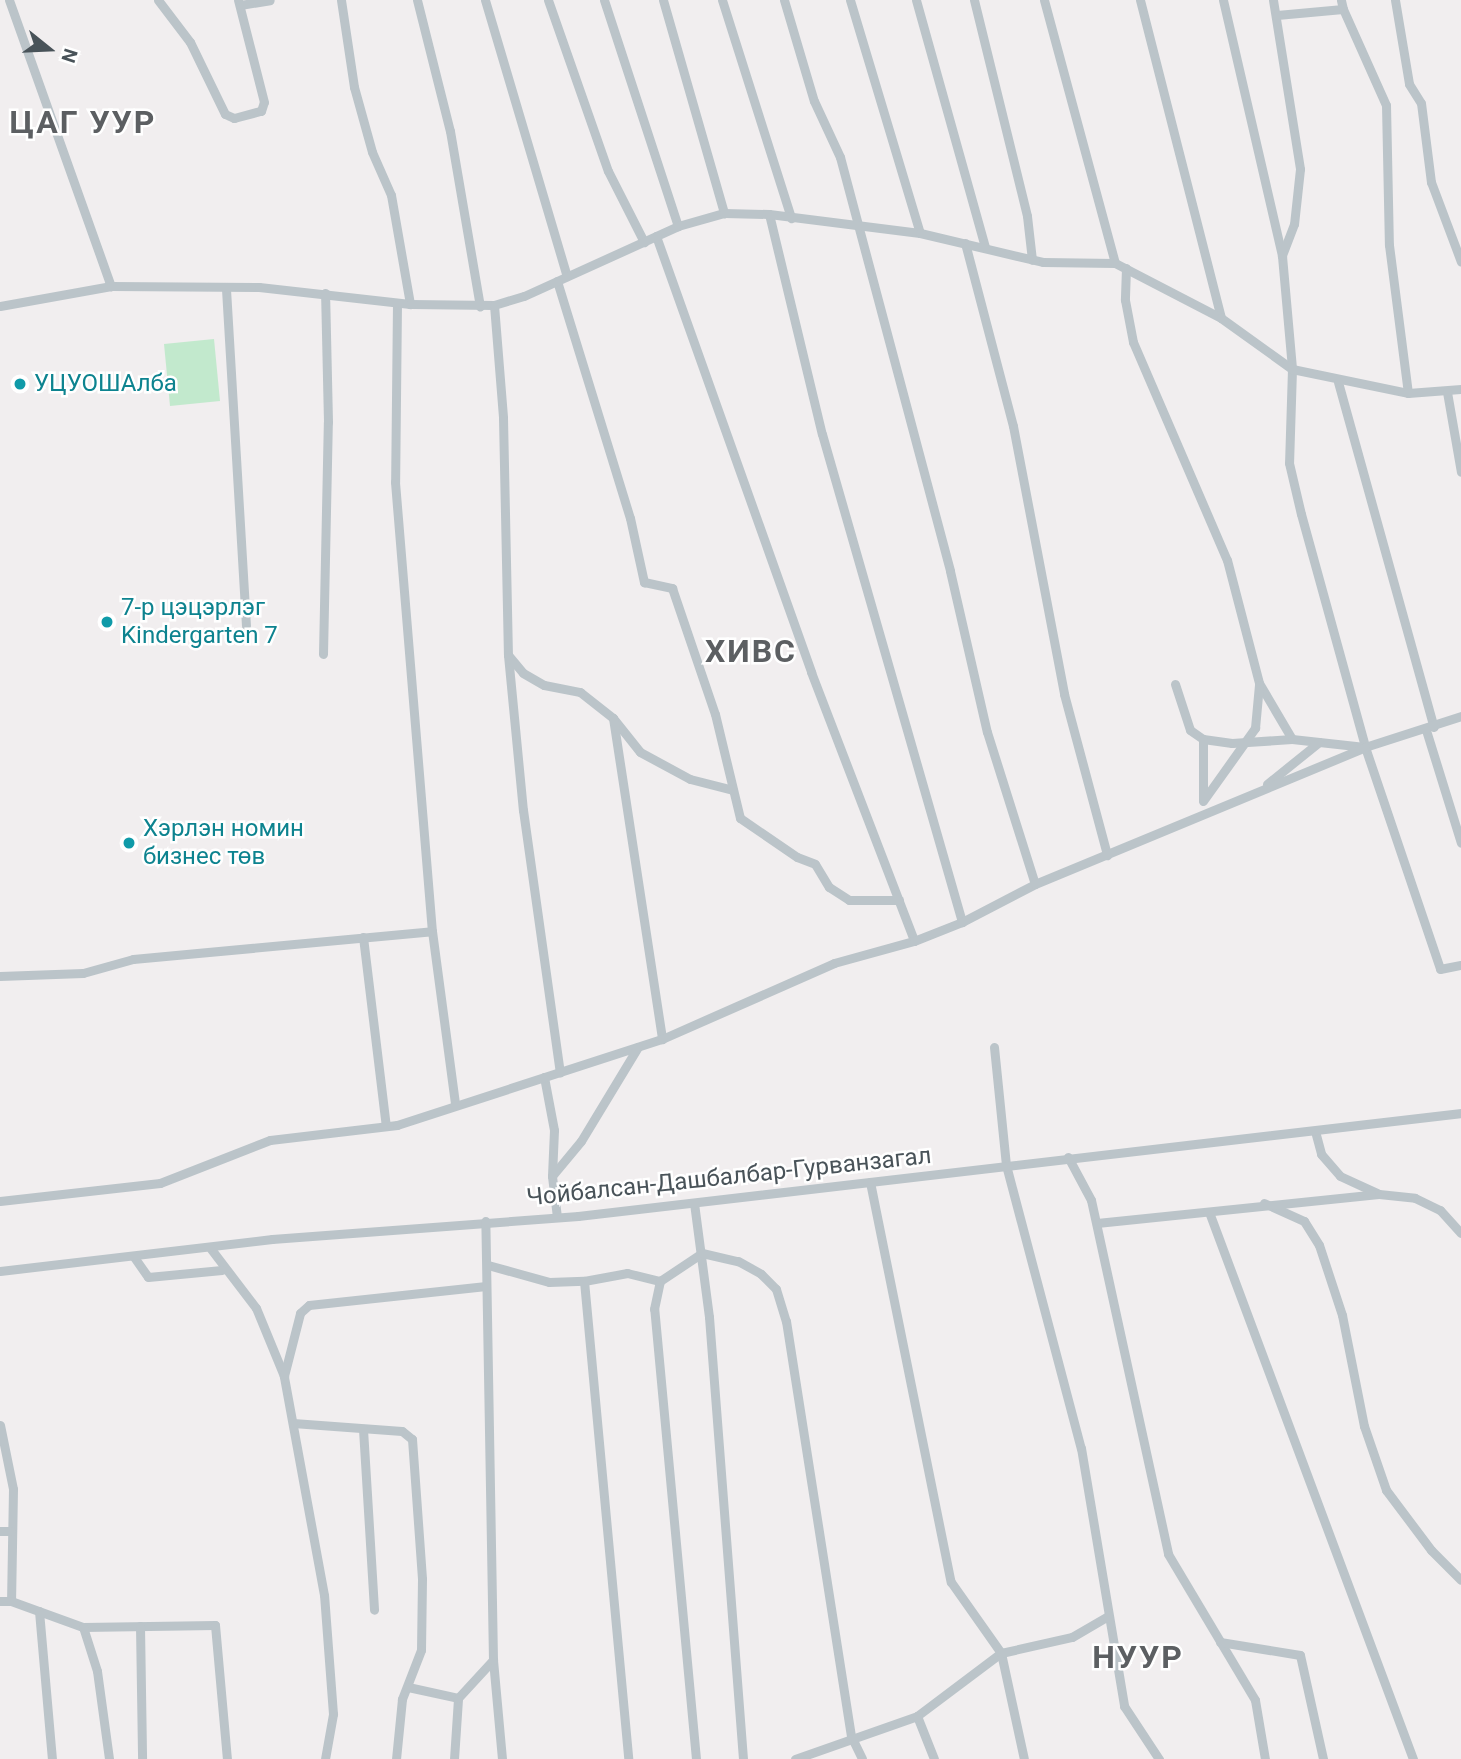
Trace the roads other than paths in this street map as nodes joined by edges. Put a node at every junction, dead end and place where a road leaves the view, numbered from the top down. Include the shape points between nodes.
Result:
1 (9, 0) edge
2 (158, 0) edge
3 (270, 0) edge
4 (341, 0) edge
5 (417, 0) edge
6 (485, 0) edge
7 (548, 0) edge
8 (604, 0) edge
9 (663, 0) edge
10 (722, 0) edge
11 (784, 0) edge
12 (850, 0) edge
13 (916, 0) edge
14 (974, 0) edge
15 (1044, 0) edge
16 (1140, 0) edge
17 (1223, 0) edge
18 (1273, 0) edge
19 (1395, 0) edge
20 (239, 3) edge
21 (1342, 5) edge
22 (1277, 15) junction
23 (724, 213) junction
24 (769, 214) junction
25 (791, 218) junction
26 (858, 224) junction
27 (677, 226) junction
28 (920, 233) junction
29 (656, 236) junction
30 (644, 242) junction
31 (965, 243) junction
32 (985, 247) junction
33 (1282, 256) junction
34 (1032, 260) junction
35 (1115, 262) junction
36 (1461, 262) edge
37 (1126, 268) junction
38 (567, 276) junction
39 (557, 281) junction
40 (111, 286) junction
41 (226, 289) junction
42 (325, 293) junction
43 (397, 303) junction
44 (410, 304) junction
45 (494, 305) junction
46 (0, 306) edge
47 (480, 306) junction
48 (1221, 318) junction
49 (1292, 369) junction
50 (1338, 382) junction
51 (1461, 389) edge
52 (1447, 392) junction
53 (1408, 393) junction
54 (1461, 472) edge
55 (246, 625) dead end
56 (323, 653) dead end
57 (508, 655) junction
58 (1259, 683) junction
59 (1175, 684) dead end
60 (1461, 716) edge
61 (612, 718) junction
62 (1430, 729) junction
63 (1203, 739) junction
64 (1292, 739) junction
65 (1319, 742) junction
66 (1247, 744) junction
67 (1365, 747) junction
68 (733, 790) junction
69 (1258, 791) junction
70 (1203, 802) junction
71 (1203, 815) junction
72 (1461, 843) edge
73 (1107, 855) junction
74 (1035, 884) junction
75 (899, 900) junction
76 (962, 922) junction
77 (432, 931) junction
78 (363, 937) junction
79 (914, 941) junction
80 (1461, 965) edge
81 (0, 976) edge
82 (662, 1039) junction
83 (638, 1046) junction
84 (994, 1047) dead end
85 (560, 1072) junction
86 (544, 1077) junction
87 (455, 1104) junction
88 (1461, 1113) edge
89 (386, 1126) junction
90 (1315, 1132) junction
91 (1068, 1157) junction
92 (1006, 1165) junction
93 (552, 1176) junction
94 (870, 1182) junction
95 (1379, 1194) junction
96 (0, 1200) edge
97 (694, 1203) junction
98 (1264, 1203) junction
99 (1209, 1212) junction
100 (557, 1217) junction
101 (485, 1221) junction
102 (1097, 1223) junction
103 (1461, 1233) edge
104 (211, 1249) junction
105 (702, 1252) junction
106 (134, 1257) junction
107 (488, 1265) junction
108 (222, 1270) junction
109 (0, 1271) edge
110 (584, 1281) junction
111 (660, 1281) junction
112 (486, 1286) junction
113 (284, 1376) junction
114 (293, 1423) junction
115 (0, 1425) edge
116 (363, 1429) junction
117 (0, 1531) edge
118 (11, 1531) junction
119 (1461, 1580) edge
120 (0, 1601) edge
121 (11, 1601) junction
122 (374, 1610) dead end
123 (39, 1611) junction
124 (1108, 1616) junction
125 (140, 1626) junction
126 (83, 1627) junction
127 (1220, 1642) junction
128 (1000, 1653) junction
129 (493, 1660) junction
130 (408, 1687) junction
131 (458, 1698) junction
132 (917, 1716) junction
133 (851, 1736) junction
134 (51, 1759) edge
135 (109, 1759) edge
136 (142, 1759) edge
137 (227, 1759) edge
138 (325, 1759) edge
139 (396, 1759) edge
140 (454, 1759) edge
141 (502, 1759) edge
142 (628, 1759) edge
143 (696, 1759) edge
144 (743, 1759) edge
145 (795, 1759) edge
146 (862, 1759) edge
147 (934, 1759) edge
148 (1024, 1759) edge
149 (1159, 1759) edge
150 (1265, 1759) edge
151 (1323, 1759) edge
152 (1413, 1759) edge

1 - 40 street
2 - 20 street via 190,42 225,114 234,118 261,111 264,102
3 - 20 street
4 - 44 street via 354,87 372,152 391,195
5 - 47 street via 450,131
6 - 38 street
7 - 30 street via 608,171
8 - 27 street
9 - 23 street
10 - 25 street
11 - 26 street via 814,101 840,158
12 - 28 street
13 - 32 street
14 - 34 street via 1027,216
15 - 35 street
16 - 48 street
17 - 33 street
18 - 22 street
19 - 36 street via 1409,84 1421,103 1431,182
21 - 22 street
21 - 53 street via 1386,105 1388,234
22 - 33 street via 1300,169 1294,224
23 - 24 street
23 - 27 street
24 - 25 street
24 - 76 street via 822,434
25 - 26 street
26 - 28 street
26 - 74 street via 950,571 987,732
27 - 29 street
28 - 31 street
29 - 30 street
29 - 75 street via 811,672
30 - 38 street
31 - 32 street
31 - 73 street via 1013,426 1064,694
32 - 34 street
33 - 49 street
34 - 35 street
35 - 37 street
37 - 48 street
37 - 58 street via 1125,300 1133,342 1227,560
38 - 39 street
39 - 45 street
39 - 68 street via 630,518 644,582 672,588 715,714
40 - 41 street
40 - 46 street
41 - 42 street via 259,286
41 - 55 street
42 - 43 street
42 - 56 street via 328,422
43 - 44 street
43 - 77 street via 395,482
44 - 47 street
45 - 47 street
45 - 57 street via 503,418
48 - 49 street
49 - 50 street
49 - 67 street via 1289,463
50 - 53 street
50 - 62 street
51 - 52 street
52 - 53 street
52 - 54 street
57 - 61 street via 523,673 544,685 580,692
57 - 85 street via 523,810
58 - 64 street
58 - 66 street via 1258,719
59 - 63 street via 1190,730
60 - 62 street
61 - 68 street via 640,752 690,779
61 - 82 street
62 - 67 street
62 - 72 street
63 - 66 street
63 - 70 street
64 - 65 street
64 - 66 street
65 - 67 street
65 - 69 street
66 - 70 street
67 - 69 street
67 - 80 street via 1440,969
68 - 75 street via 740,818 815,864 829,887 849,900
69 - 71 street
70 - 71 street
71 - 73 street
73 - 74 street
74 - 76 street
75 - 79 street
76 - 79 street
77 - 78 street
77 - 87 street
78 - 81 street via 132,959 83,973
78 - 89 street
79 - 82 street via 834,963
82 - 83 street
83 - 85 street
83 - 93 street via 581,1141
84 - 92 street
85 - 86 street
86 - 87 street
86 - 93 street via 554,1130
87 - 89 street
88 - 90 street, Чойбалсан-Дашбалбар-Гурванзагал
89 - 96 street via 285,1136 160,1183
90 - 91 street, Чойбалсан-Дашбалбар-Гурванзагал
90 - 95 street via 1321,1154 1340,1176
91 - 92 street, Чойбалсан-Дашбалбар-Гурванзагал
91 - 102 street via 1091,1200
92 - 94 street, Чойбалсан-Дашбалбар-Гурванзагал
92 - 124 street via 1081,1448
93 - 100 street
94 - 97 street, Чойбалсан-Дашбалбар-Гурванзагал
94 - 128 street via 951,1582
95 - 98 street
95 - 103 street via 1415,1198 1440,1210
97 - 100 street, Чойбалсан-Дашбалбар-Гурванзагал
97 - 105 street
98 - 99 street
98 - 119 street via 1304,1221 1322,1252 1342,1315 1358,1404 1386,1490 1431,1550
99 - 102 street
99 - 152 street
100 - 101 street, Чойбалсан-Дашбалбар-Гурванзагал
101 - 104 street, Чойбалсан-Дашбалбар-Гурванзагал via 272,1239
101 - 107 street
102 - 127 street via 1168,1554
104 - 106 street, Чойбалсан-Дашбалбар-Гурванзагал
104 - 108 street
105 - 111 street
105 - 133 street via 738,1261 761,1274 776,1289 786,1321
105 - 144 street
106 - 108 street via 148,1277
106 - 109 street, Чойбалсан-Дашбалбар-Гурванзагал
107 - 110 street via 549,1282
107 - 112 street
108 - 113 street via 241,1284 256,1308
110 - 111 street via 627,1273
110 - 142 street
111 - 143 street via 654,1309
112 - 113 street via 309,1305 300,1313
112 - 129 street
113 - 114 street
114 - 116 street
114 - 138 street via 324,1595 333,1714
115 - 118 street via 13,1489
116 - 122 street
116 - 130 street via 402,1431 415,1449 421,1650
117 - 118 street
118 - 121 street
120 - 121 street
121 - 123 street
123 - 126 street
123 - 134 street
124 - 128 street via 1072,1637
124 - 149 street via 1124,1706
125 - 126 street
125 - 136 street
125 - 137 street via 215,1625
126 - 135 street via 97,1671
127 - 150 street via 1255,1700
127 - 151 street via 1300,1655
128 - 132 street
128 - 148 street
129 - 131 street
129 - 141 street
130 - 131 street
130 - 139 street via 395,1728
131 - 140 street
132 - 133 street
132 - 147 street
133 - 145 street
133 - 146 street

